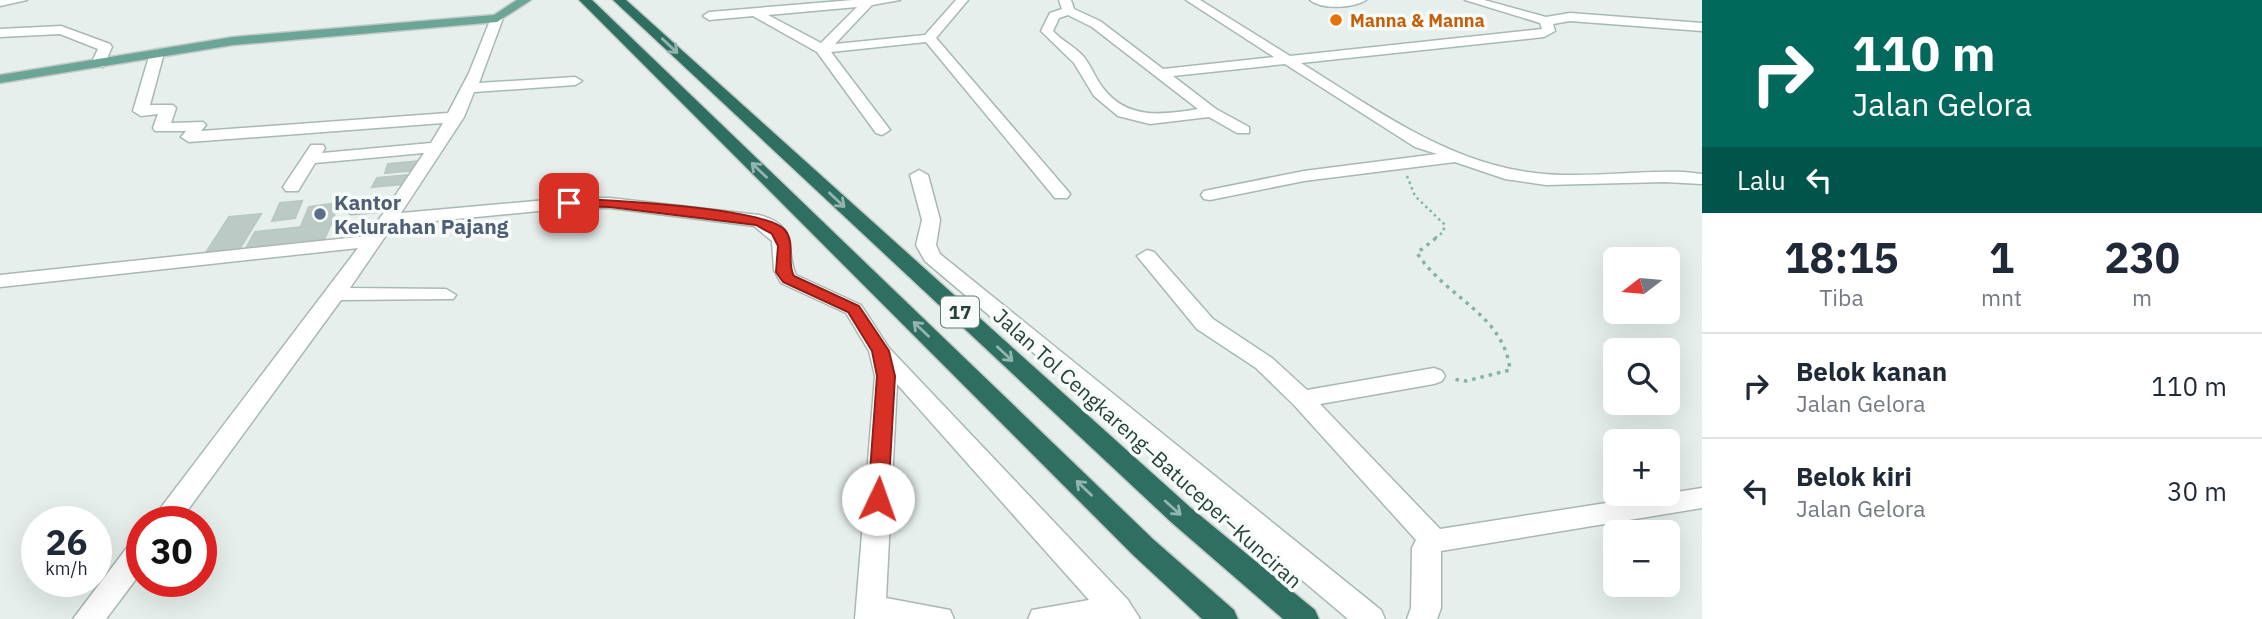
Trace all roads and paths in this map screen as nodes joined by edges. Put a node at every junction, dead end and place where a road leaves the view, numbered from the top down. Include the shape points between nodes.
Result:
1 (21, 0) edge
2 (525, 0) edge
3 (585, 0) edge
4 (620, 0) edge
5 (894, 0) edge
6 (962, 0) edge
7 (1192, 0) edge
8 (1206, 0) edge
9 (1360, 0) edge
10 (1471, 0) edge
11 (0, 2) edge
12 (869, 2) edge
13 (1320, 2) edge
14 (1067, 6) edge
15 (753, 11) junction
16 (709, 16) dead end
17 (1345, 16) dead end
18 (497, 18) junction
19 (1546, 21) junction
20 (1702, 27) edge
21 (0, 33) edge
22 (929, 38) junction
23 (1558, 39) dead end
24 (822, 49) junction
25 (157, 53) junction
26 (1299, 63) junction
27 (98, 64) junction
28 (1167, 76) junction
29 (0, 79) edge
30 (575, 81) dead end
31 (470, 88) junction
32 (1211, 112) junction
33 (456, 117) junction
34 (329, 128) junction
35 (882, 130) dead end
36 (1243, 130) dead end
37 (436, 147) junction
38 (1450, 153) junction
39 (310, 159) junction
40 (1404, 163) junction
41 (919, 175) dead end
42 (1702, 179) edge
43 (292, 187) dead end
44 (1061, 194) dead end
45 (1210, 195) dead end
46 (351, 209) dead end
47 (394, 212) junction
48 (373, 241) junction
49 (1147, 256) dead end
50 (0, 281) edge
51 (338, 294) junction
52 (446, 295) dead end
53 (880, 351) junction
54 (1434, 376) joint
55 (1303, 399) junction
56 (1702, 498) edge
57 (175, 506) edge
58 (1434, 541) junction
59 (126, 570) edge
60 (871, 613) edge
61 (1121, 614) edge
62 (88, 619) edge
63 (939, 619) edge
64 (1044, 619) edge
65 (1223, 619) edge
66 (1304, 619) edge
67 (1370, 619) edge
68 (1422, 619) edge

1 - 11 street
2 - 18 main road
65 -> 3 highway, 17 via 1144,548
4 -> 66 highway, Jalan Tol Cengkareng–Batuceper–Kunciran / 17 via 1181,515
5 - 12 street
6 - 22 street
7 - 26 street
8 - 26 street
9 - 13 street
10 - 19 street
12 - 15 street
12 - 24 street
13 - 17 street
14 - 28 street
14 - 32 street via 1054,16 1049,36 1074,53 1098,93 1117,110 1146,121
15 - 16 street
15 - 24 street
18 - 25 main road via 416,30 290,35
18 - 31 street
19 - 20 street via 1570,17
19 - 26 street via 1549,31 1544,33
21 - 27 street via 70,32 105,47
22 - 24 street
22 - 44 street
23 - 26 street
24 - 35 street
25 - 27 main road
25 - 34 street via 141,111 168,108 161,128 198,125 192,137
26 - 28 street
26 - 38 street via 1421,144
27 - 29 main road
28 - 32 street
30 - 31 street
31 - 33 street
32 - 36 street
33 - 34 street
33 - 37 street
34 - 39 street
37 - 39 street
37 - 47 street
38 - 40 street
38 - 42 street via 1502,172 1556,180
39 - 43 street
40 - 45 street
40 - 54 path via 1415,196 1445,225 1418,253 1441,284 1493,324 1510,353 1510,370 1466,381
41 - 67 street via 931,220 926,251 932,257
46 - 47 street
47 - 48 street
47 - 53 street via 589,203 759,221 778,231 789,279 854,309
48 - 50 street
48 - 51 street
49 - 55 street via 1205,324 1264,363
51 - 52 street
51 - 57 street
53 - 60 street via 886,376
53 - 61 street
54 - 55 street
55 - 58 street
56 - 58 street
58 - 68 street via 1426,548
59 - 62 street
60 - 63 street
61 - 64 street

